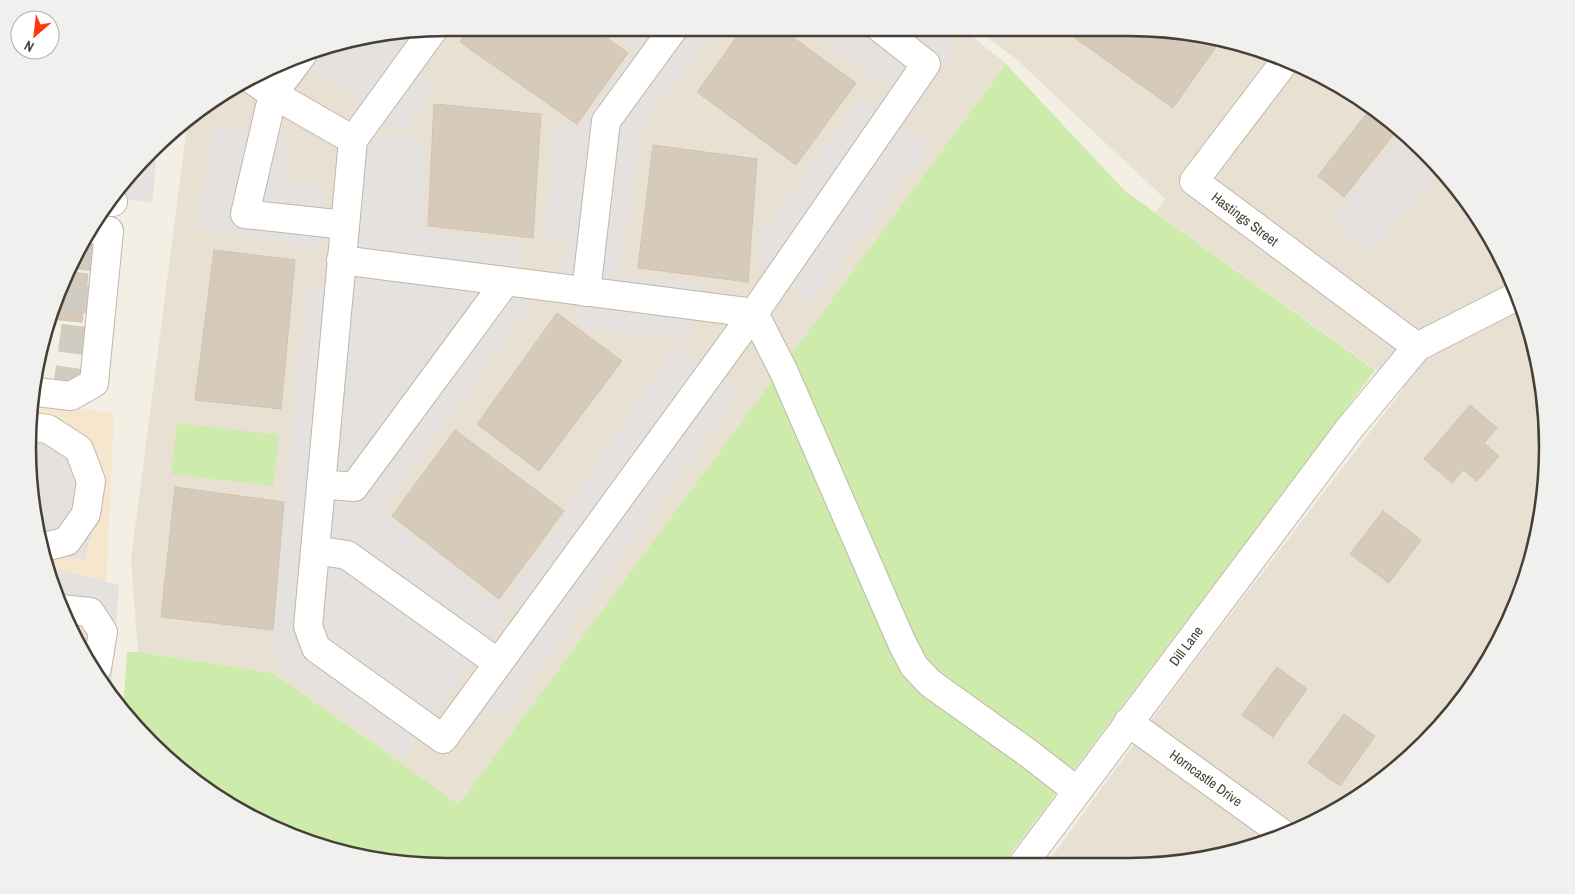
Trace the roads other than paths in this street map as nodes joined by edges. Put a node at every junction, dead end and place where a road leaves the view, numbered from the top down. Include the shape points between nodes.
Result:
1 (668, 36) edge
2 (890, 36) edge
3 (428, 37) edge
4 (1281, 66) edge
5 (283, 71) edge
6 (264, 87) edge
7 (353, 140) junction
8 (345, 225) junction
9 (98, 230) edge
10 (341, 260) junction
11 (506, 281) junction
12 (586, 292) junction
13 (1511, 299) edge
14 (754, 314) junction
15 (1417, 347) junction
16 (40, 392) edge
17 (37, 427) edge
18 (36, 443) edge
19 (321, 484) junction
20 (45, 530) edge
21 (48, 546) edge
22 (315, 550) junction
23 (71, 610) edge
24 (98, 663) edge
25 (498, 663) junction
26 (1128, 722) junction
27 (1077, 791) junction
28 (1277, 829) edge
29 (1027, 858) edge

1 - 12 street via 606,120
2 - 14 street via 926,64
3 - 7 street
4 - 15 street, Hastings Street via 1194,181
5 - 6 street
6 - 7 street
6 - 8 street via 245,214
7 - 8 street
8 - 10 street
9 - 16 street via 109,231 94,383 71,396
10 - 11 street
10 - 19 street
11 - 12 street
11 - 19 street via 354,487
12 - 14 street
13 - 15 street
14 - 25 street
14 - 27 street via 784,372 914,666 930,683
15 - 26 street, Dill Lane via 1350,429
17 - 21 street via 48,429 79,449 91,481 86,514 67,542
18 - 20 street via 62,454 74,478 70,506 53,527
19 - 22 street
22 - 25 street via 346,554
22 - 25 street via 308,626 316,648 442,739
23 - 24 street via 90,612 103,632
26 - 27 street, Dill Lane
26 - 28 street, Horncastle Drive
27 - 29 street, Dill Lane

